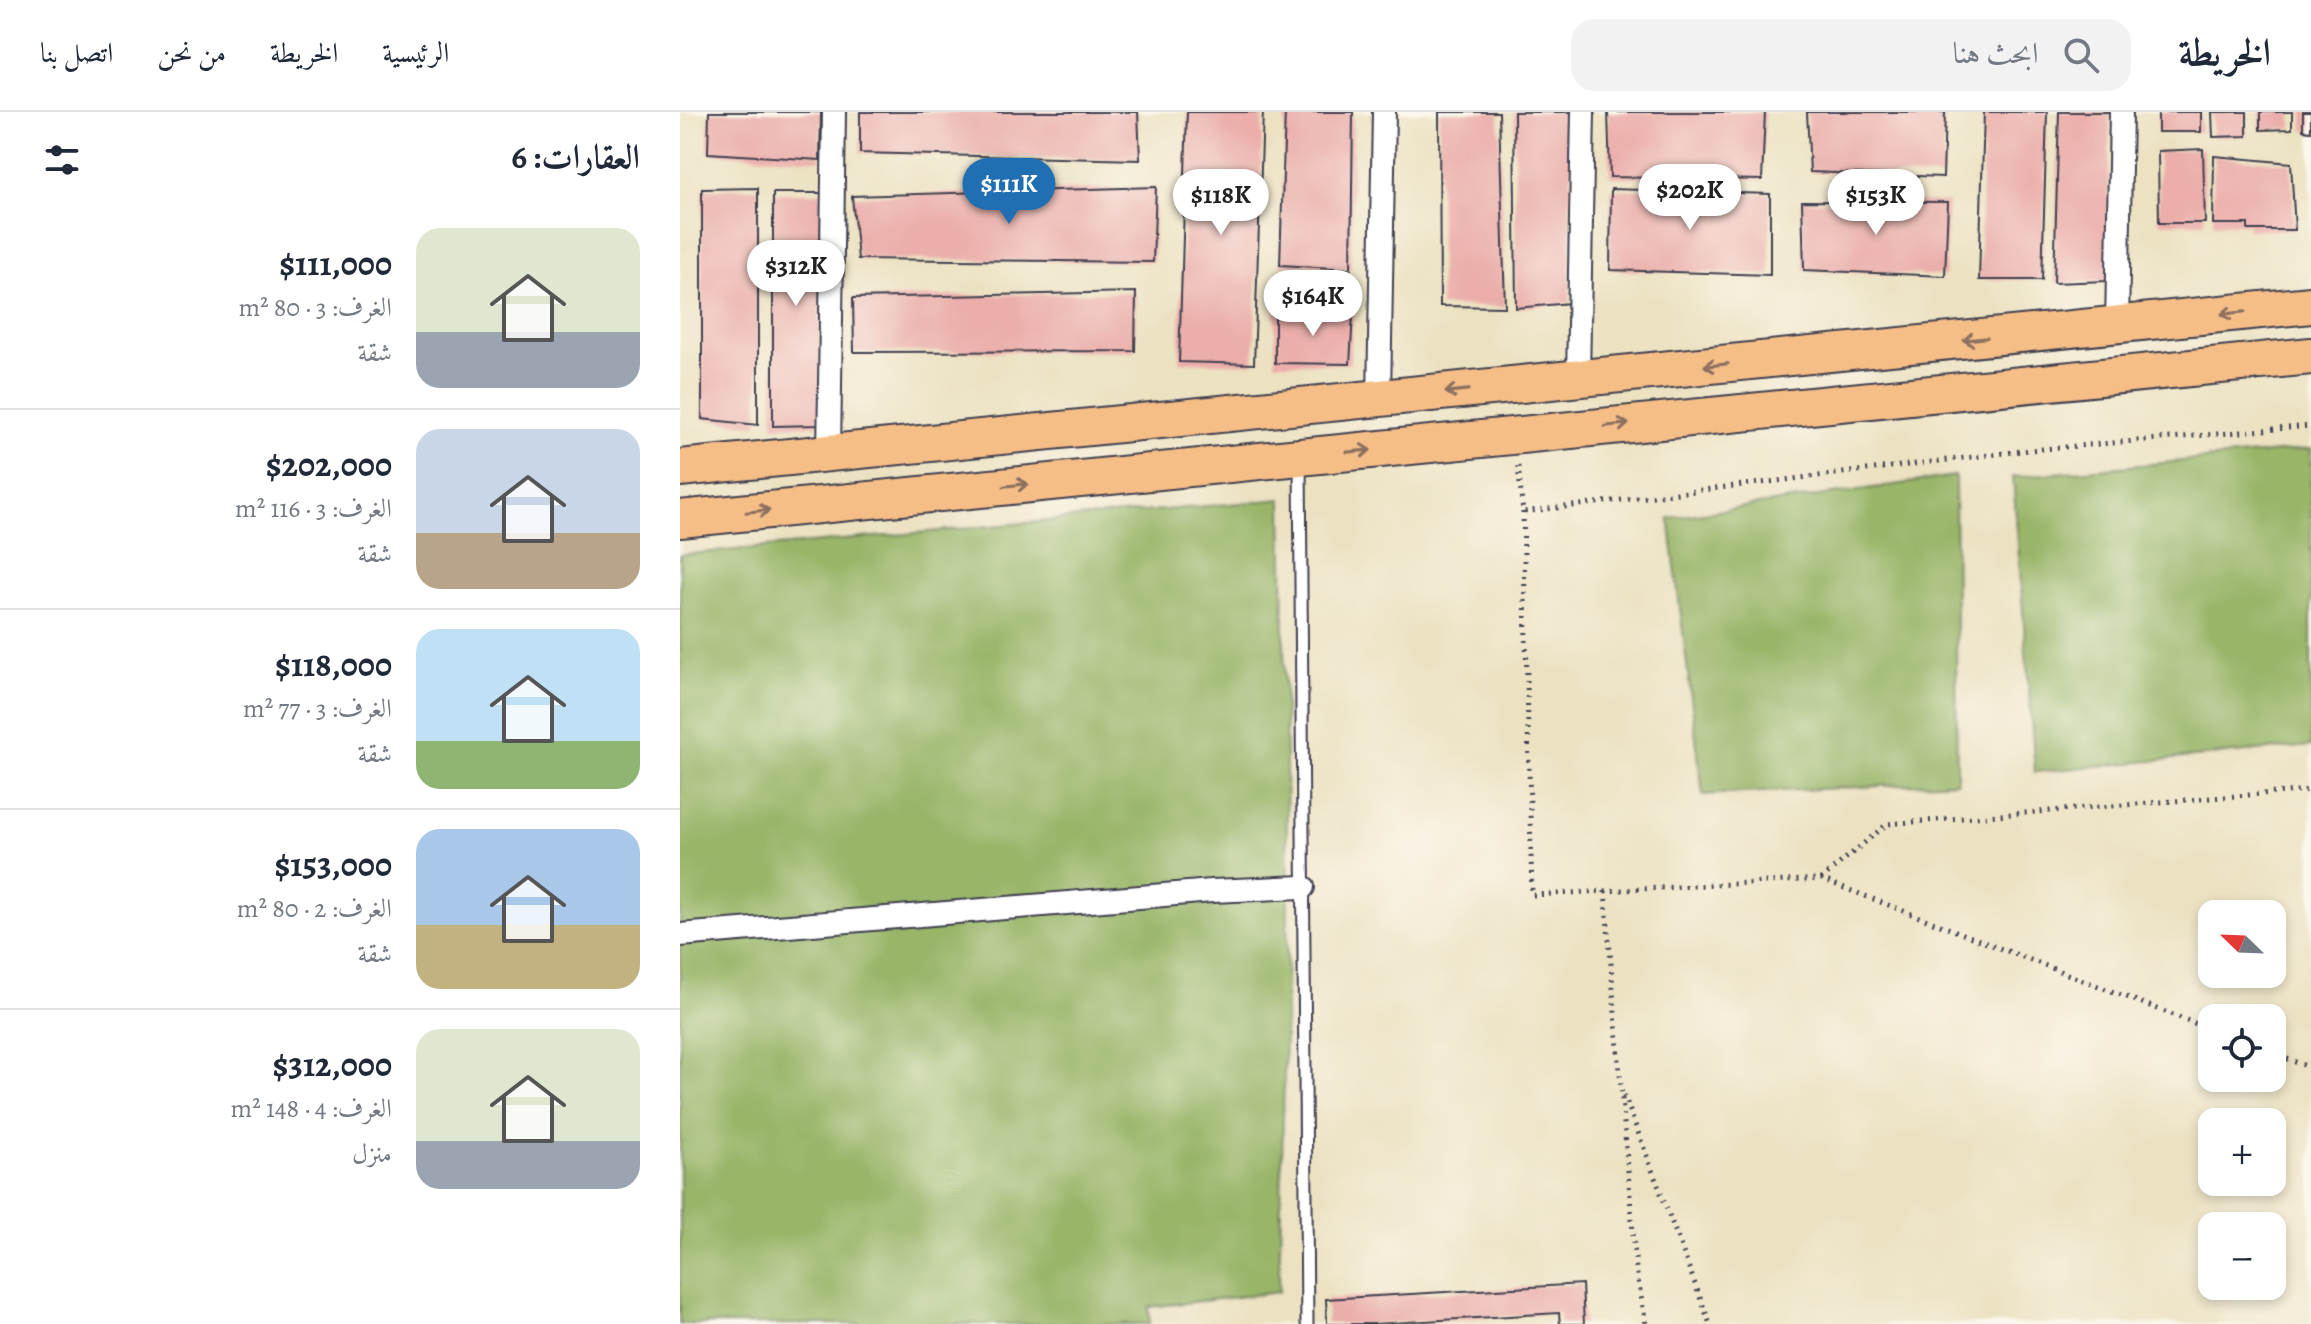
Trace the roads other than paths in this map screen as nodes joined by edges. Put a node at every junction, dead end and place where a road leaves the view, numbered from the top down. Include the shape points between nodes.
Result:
1 (834, 112) edge
2 (1384, 112) edge
3 (1583, 112) edge
4 (2121, 112) edge
5 (2311, 305) edge
6 (2117, 325) junction
7 (2311, 356) edge
8 (1578, 378) junction
9 (1379, 398) junction
10 (829, 453) junction
11 (1300, 456) junction
12 (680, 468) edge
13 (680, 519) edge
14 (1303, 887) junction
15 (680, 935) edge
16 (1307, 1324) edge

1 - 10 street
2 - 9 street
3 - 8 street
4 - 6 street
5 -> 6 main road
6 -> 8 main road
11 -> 7 main road
8 -> 9 main road
9 - 10 main road
10 - 12 main road
13 -> 11 main road
11 - 14 lane
14 - 15 street
14 - 16 lane

